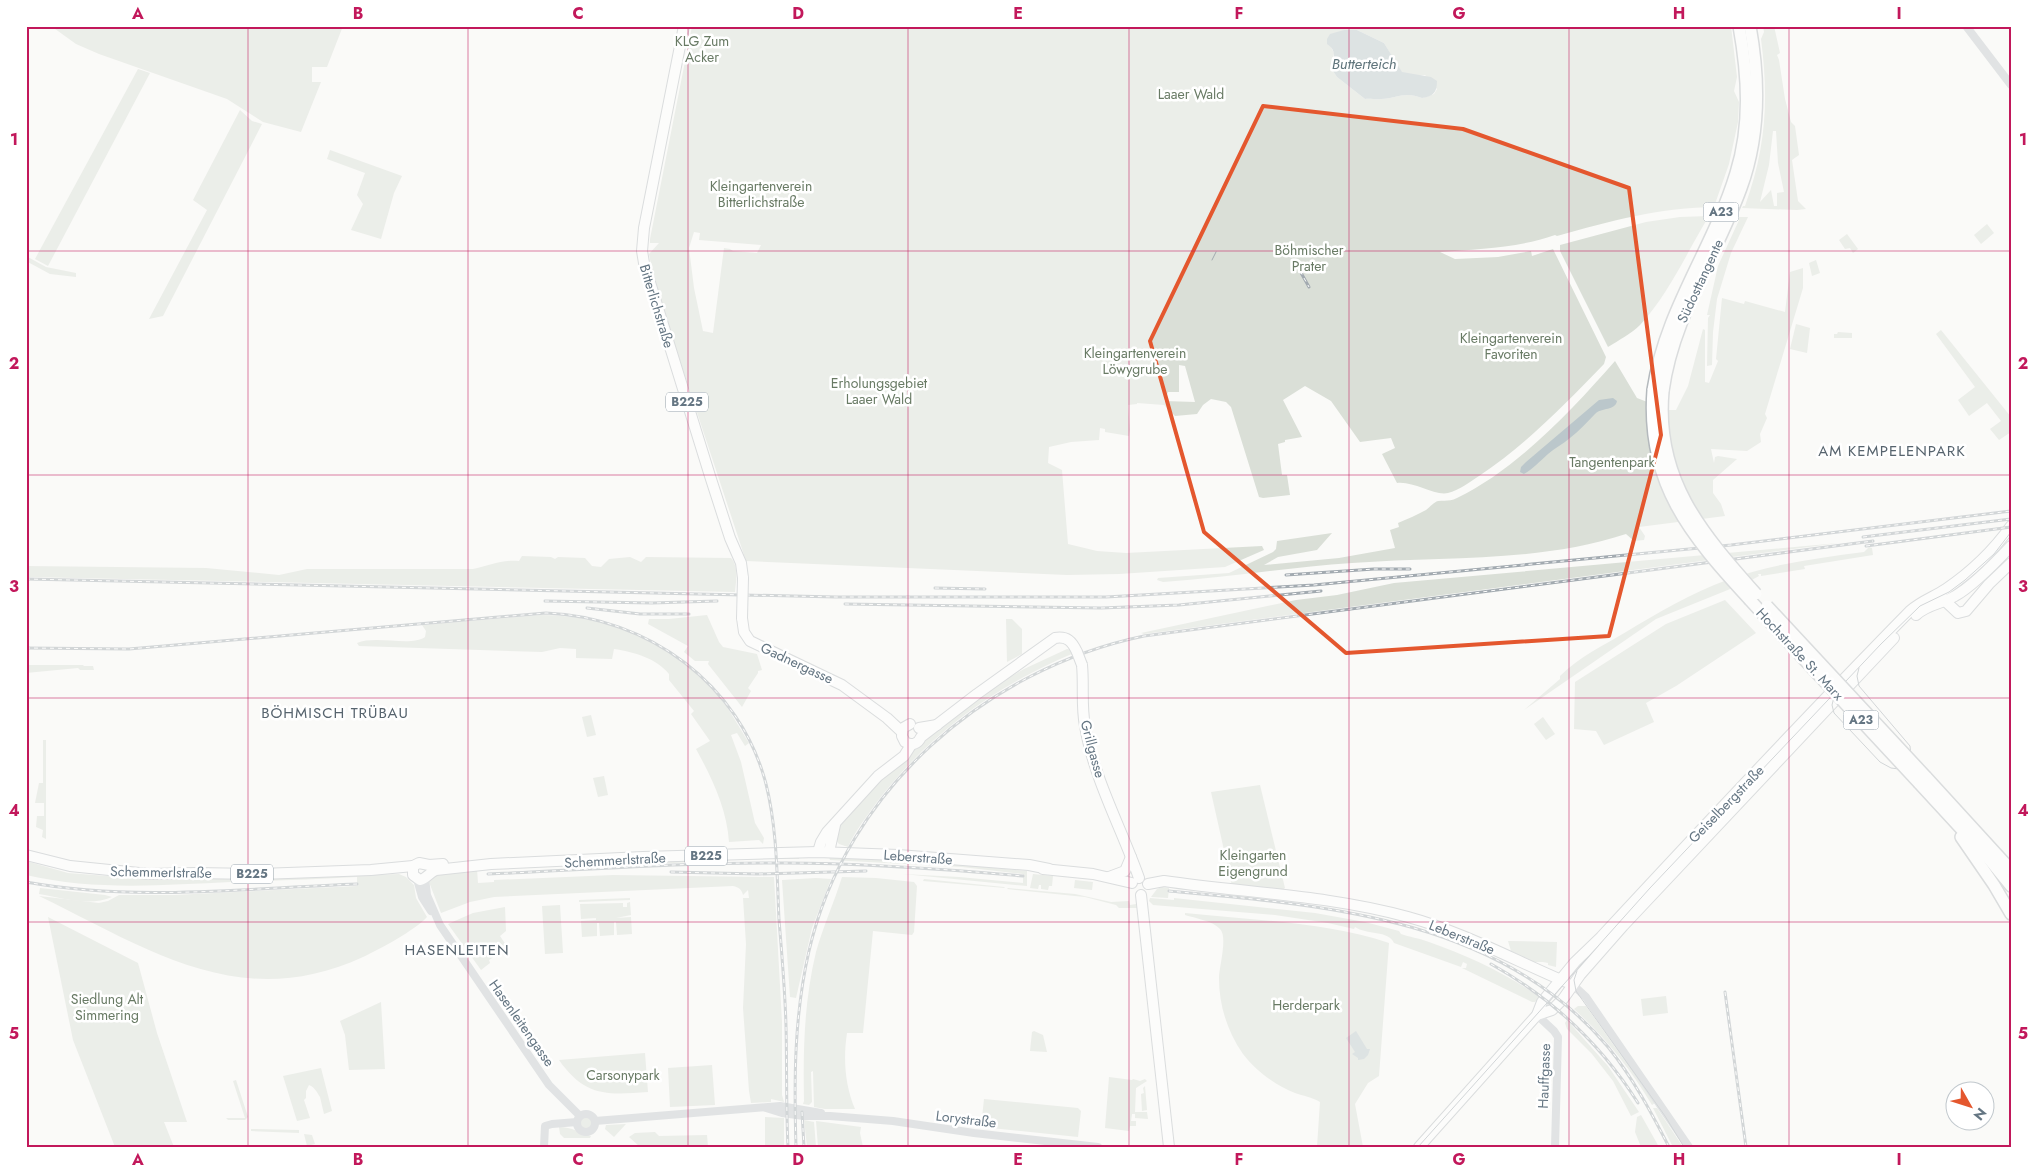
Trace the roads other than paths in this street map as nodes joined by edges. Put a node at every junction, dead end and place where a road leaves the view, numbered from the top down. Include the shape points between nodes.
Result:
1 (684, 26) edge
2 (1739, 26) edge
3 (1750, 26) edge
4 (1966, 26) edge
5 (2011, 85) edge
6 (1658, 390) junction
7 (2011, 526) edge
8 (2011, 546) edge
9 (2011, 563) edge
10 (1938, 594) junction
11 (1946, 601) junction
12 (1925, 604) junction
13 (742, 618) joint
14 (888, 718) junction
15 (917, 730) junction
16 (906, 739) junction
17 (1940, 806) junction
18 (823, 852) junction
19 (26, 855) edge
20 (1131, 858) junction
21 (2009, 867) edge
22 (420, 872) junction
23 (1108, 877) junction
24 (1140, 882) junction
25 (2011, 886) edge
26 (1141, 895) junction
27 (2011, 914) edge
28 (1561, 980) junction
29 (1573, 985) junction
30 (1537, 1015) junction
31 (569, 1105) junction
32 (578, 1119) junction
33 (595, 1121) junction
34 (565, 1122) junction
35 (1088, 1146) edge
36 (544, 1147) edge
37 (1098, 1147) edge
38 (1169, 1147) edge
39 (1419, 1147) edge
40 (1555, 1147) edge
41 (1689, 1147) edge

1 - 13 main road, Bitterlichstraße / B225, bridge via 642,251 662,325 741,564
2 - 6 highway, Südosttangente / A23 via 1747,101 1740,157 1725,202 1667,332 1658,363
3 - 6 highway, Südosttangente / A23 via 1757,95 1756,128 1750,159 1734,206 1679,327
4 - 5 street
6 - 17 highway, Hochstraße St. Marx / A23, bridge via 1652,422 1658,462 1673,501 1696,538
6 - 21 highway, Hochstraße St. Marx / A23, bridge via 1667,458 1682,496 1704,532 1756,594
7 - 10 main road via 1985,557
8 - 11 main road via 1964,590
9 - 11 main road via 1963,613 1958,613
10 - 11 main road
10 - 12 main road
11 - 12 main road
12 - 28 main road, Geiselbergstraße via 1910,612 1822,700
12 - 29 main road, Geiselbergstraße via 1743,796
13 - 14 main road, Gadnergasse / B225 via 745,634 752,643 828,677
14 - 15 main road, Gadnergasse / B225
14 - 16 main road, Gadnergasse / B225
15 - 16 main road via 904,727
15 - 16 main road via 918,743
15 - 20 main road, Grillgasse, bridge via 938,724 1048,641 1066,638 1073,643 1082,665 1087,736 1108,802
16 - 18 main road via 904,756 862,793 835,825
17 - 25 highway, Hochstraße St. Marx / A23
17 - 27 highway
18 - 22 main road, Schemmerlstraße / B225 via 491,864
18 - 23 main road, Leberstraße via 1007,863
19 - 22 main road, Schemmerlstraße / B225 via 70,866 149,874 387,869
20 - 23 main road via 1125,871
20 - 24 main road, Grillgasse
22 - 31 street, Hasenleitengasse via 434,914 544,1077
23 - 24 main road, Leberstraße
24 - 26 main road via 1147,891
24 - 26 main road, Grillgasse via 1132,891
24 - 28 main road, Leberstraße via 1164,881 1378,909 1469,939
26 - 38 main road
28 - 29 main road, Leberstraße
28 - 30 main road, Geiselbergstraße via 1542,1002
29 - 30 main road, Geiselbergstraße via 1555,1007
29 - 41 street, Leberstraße via 1586,997
30 - 39 main road, Geiselbergstraße
30 - 40 street, Hauffgasse via 1558,1037
31 - 32 street, Hasenleitengasse
31 - 34 street via 571,1115
32 - 33 street via 589,1114
32 - 33 street via 580,1130 588,1132
32 - 34 street
33 - 35 street, Lorystraße via 766,1108 804,1116 830,1116
34 - 36 street via 545,1126
35 - 37 street, Lorystraße

